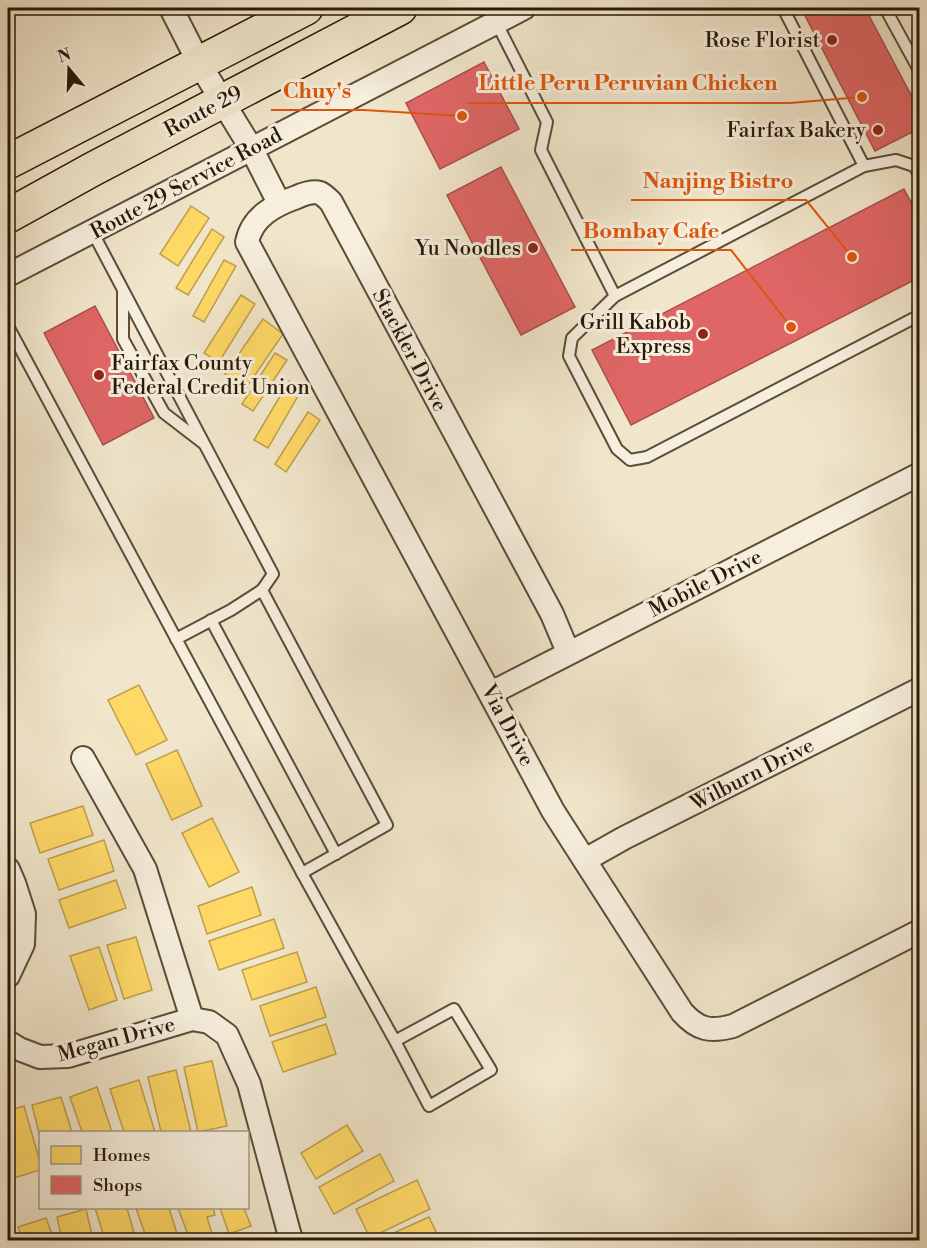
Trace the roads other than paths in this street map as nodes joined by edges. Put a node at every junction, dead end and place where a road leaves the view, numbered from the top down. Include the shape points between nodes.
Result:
1 (171, 8) edge
2 (306, 8) edge
3 (400, 8) edge
4 (524, 8) edge
5 (783, 8) edge
6 (885, 8) edge
7 (493, 15) edge
8 (200, 63) junction
9 (920, 72) edge
10 (222, 101) junction
11 (251, 148) junction
12 (917, 161) edge
13 (8, 162) edge
14 (864, 166) junction
15 (920, 176) edge
16 (279, 203) junction
17 (8, 216) edge
18 (92, 231) junction
19 (8, 275) edge
20 (123, 288) junction
21 (615, 296) junction
22 (920, 315) edge
23 (8, 326) edge
24 (205, 445) junction
25 (920, 474) edge
26 (262, 590) junction
27 (211, 620) junction
28 (176, 639) junction
29 (568, 652) junction
30 (920, 689) edge
31 (491, 693) junction
32 (82, 758) dead end
33 (336, 854) junction
34 (585, 860) junction
35 (8, 869) edge
36 (302, 873) junction
37 (920, 931) edge
38 (8, 976) edge
39 (192, 1019) junction
40 (395, 1041) junction
41 (8, 1042) edge
42 (291, 1240) edge

1 - 8 street
2 - 8 main road
3 - 10 main road, Route 29
4 - 7 street, Route 29 Service Road
5 - 14 lane
6 - 9 lane
7 - 11 street, Route 29 Service Road
7 - 21 lane via 548,122 541,150
8 - 10 street
8 - 13 main road
10 - 11 street
10 - 17 main road, Route 29
11 - 16 street
11 - 18 street, Route 29 Service Road
12 - 14 lane
12 - 15 lane
14 - 21 lane
16 - 29 street, Stackler Drive via 313,193 320,193 330,202 552,614
16 - 31 street, Via Drive via 249,232 247,242
18 - 19 street, Route 29 Service Road
18 - 20 lane
20 - 24 lane
20 - 24 lane via 123,339 164,413
21 - 22 lane via 572,338 569,356 617,448 630,460 647,457
23 - 28 lane
24 - 26 lane via 273,574
25 - 29 street, Mobile Drive
26 - 27 lane
26 - 33 lane via 387,825
27 - 28 lane
27 - 33 lane
28 - 36 lane
29 - 31 street, Mobile Drive
30 - 34 street, Wilburn Drive
31 - 34 street, Via Drive via 553,811
32 - 39 street via 145,869
33 - 36 lane
34 - 37 street, Via Drive via 682,1012 703,1028 734,1026
35 - 38 street via 24,914 23,945
36 - 40 lane
39 - 41 street, Megan Drive via 68,1056 40,1058
39 - 42 street via 209,1022 227,1035 249,1083
40 - 40 lane via 454,1009 491,1070 429,1106

